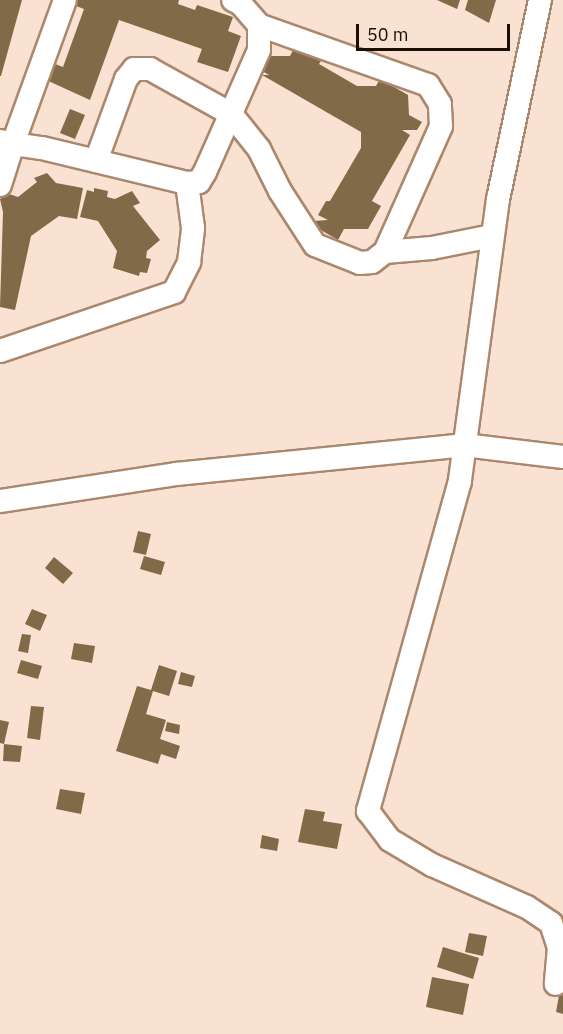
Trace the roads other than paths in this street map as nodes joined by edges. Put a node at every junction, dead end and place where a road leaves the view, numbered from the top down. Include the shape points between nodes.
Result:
1 (65, 0) edge
2 (232, 0) edge
3 (540, 0) edge
4 (259, 25) junction
5 (231, 114) junction
6 (7, 143) edge
7 (96, 161) junction
8 (187, 183) junction
9 (0, 185) edge
10 (492, 236) junction
11 (385, 252) junction
12 (0, 351) edge
13 (464, 445) junction
14 (563, 457) edge
15 (0, 501) edge
16 (556, 984) dead end

1 - 6 street
2 - 4 street via 241,4
3 - 10 street
4 - 5 street via 259,50
4 - 11 street via 428,86 440,104 441,126
5 - 7 street via 150,69 134,69 126,80
5 - 8 street via 199,182
5 - 11 street via 258,149 279,191 315,245 360,263 372,262
6 - 7 street
6 - 9 street
7 - 8 street
8 - 12 street via 193,228 189,262 174,292
10 - 11 street
10 - 13 street
13 - 14 street
13 - 15 street via 176,474
13 - 16 street via 460,481 368,811 390,840 432,865 527,907 551,923 560,947

